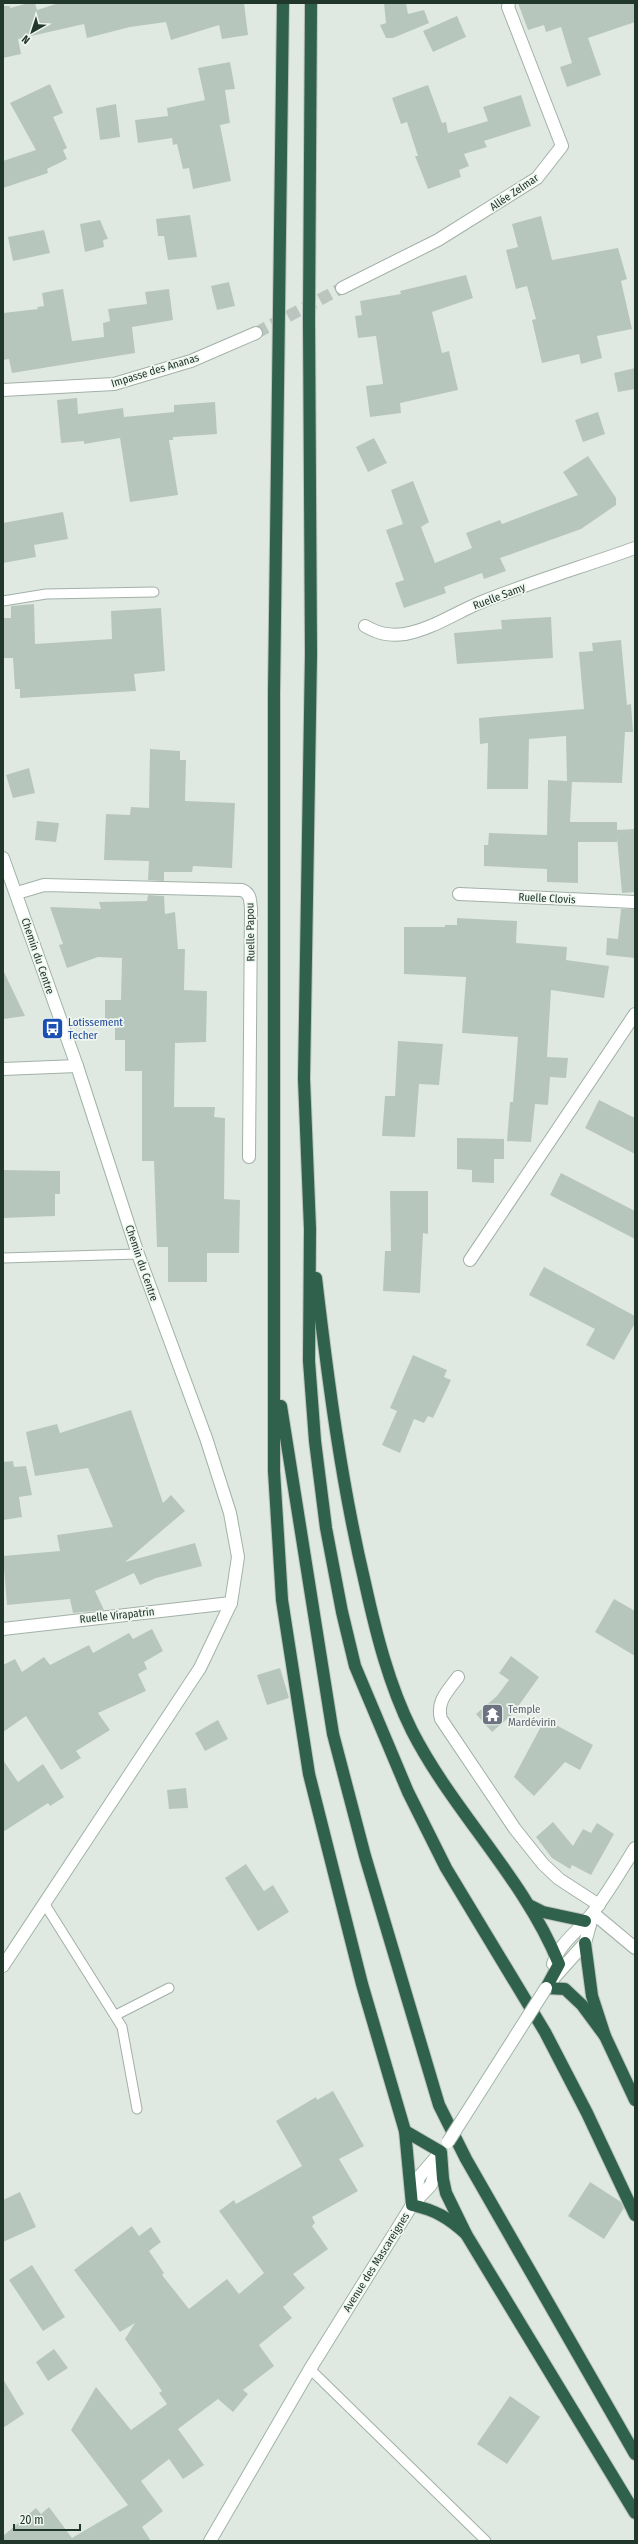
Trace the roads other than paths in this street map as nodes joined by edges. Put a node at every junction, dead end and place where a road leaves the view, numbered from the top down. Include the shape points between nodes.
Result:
1 (283, 3) edge
2 (311, 3) edge
3 (509, 3) edge
4 (342, 288) tunnel mouth
5 (256, 333) tunnel mouth
6 (3, 390) edge
7 (635, 548) edge
8 (154, 592) dead end
9 (3, 601) edge
10 (365, 626) dead end
11 (3, 858) edge
12 (17, 893) junction
13 (459, 894) dead end
14 (635, 902) edge
15 (635, 1014) edge
16 (77, 1066) junction
17 (3, 1069) edge
18 (249, 1157) dead end
19 (310, 1229) junction
20 (138, 1254) junction
21 (3, 1258) edge
22 (470, 1260) dead end
23 (275, 1373) junction
24 (231, 1603) junction
25 (3, 1629) edge
26 (458, 1677) dead end
27 (635, 1848) edge
28 (44, 1904) junction
29 (531, 1906) junction
30 (592, 1913) junction
31 (585, 1942) junction
32 (635, 1948) edge
33 (556, 1955) junction
34 (3, 1966) edge
35 (169, 1988) dead end
36 (546, 1988) junction
37 (116, 2015) junction
38 (605, 2036) junction
39 (635, 2100) edge
40 (137, 2109) dead end
41 (405, 2132) junction
42 (444, 2147) junction
43 (412, 2205) junction
44 (635, 2215) edge
45 (466, 2234) junction
46 (310, 2369) junction
47 (635, 2454) edge
48 (635, 2513) edge
49 (210, 2541) edge
50 (486, 2541) edge

1 - 23 highway via 274,692
2 - 19 highway via 311,654 304,1079
3 - 4 street, Allée Zelmar via 508,7 562,146 538,178 438,240
5 - 6 street, Impasse des Ananas via 191,361 114,384
7 - 10 street, Ruelle Samy via 484,601 434,624 407,633 389,636 378,634
8 - 9 lane via 46,594
11 - 12 street, Chemin du Centre
12 - 16 street, Chemin du Centre
12 - 18 street, Ruelle Papou via 44,885 247,892 250,896 251,909
13 - 14 street, Ruelle Clovis
15 - 22 street
16 - 17 street
16 - 20 street, Chemin du Centre
19 - 29 highway via 335,1436 358,1553 377,1634 393,1685 413,1732 434,1768
19 - 44 highway via 309,1361 315,1441 326,1528 355,1666 408,1792 446,1868 545,2032
20 - 21 lane
20 - 24 street, Chemin du Centre via 206,1438 230,1513 238,1557
23 - 41 highway via 274,1471 282,1600 309,1774 362,1984
23 - 47 highway via 333,1734 365,1856 439,2105 466,2159
24 - 25 street, Ruelle Virapatrin
24 - 28 street, Chemin du Centre via 200,1668
26 - 30 street via 441,1700 438,1710 441,1719 515,1830 543,1864
27 - 30 street
28 - 34 street, Chemin du Centre
28 - 37 lane
29 - 30 highway via 543,1912
29 - 33 highway
30 - 31 street
30 - 32 street
30 - 33 street
31 - 36 street, Avenue des Mascareignes
31 - 38 highway via 592,1996
33 - 36 highway via 559,1964
35 - 37 lane
36 - 38 highway via 565,1989 582,2005
36 - 42 street, Avenue des Mascareignes, bridge
37 - 40 lane via 122,2027
38 - 39 highway
41 - 42 highway
41 - 43 highway
42 - 43 street, Avenue des Mascareignes via 431,2185
42 - 45 highway via 443,2179 446,2193
43 - 45 highway via 450,2218
43 - 46 street, Avenue des Mascareignes
45 - 48 highway
46 - 49 street, Avenue des Mascareignes
46 - 50 lane

